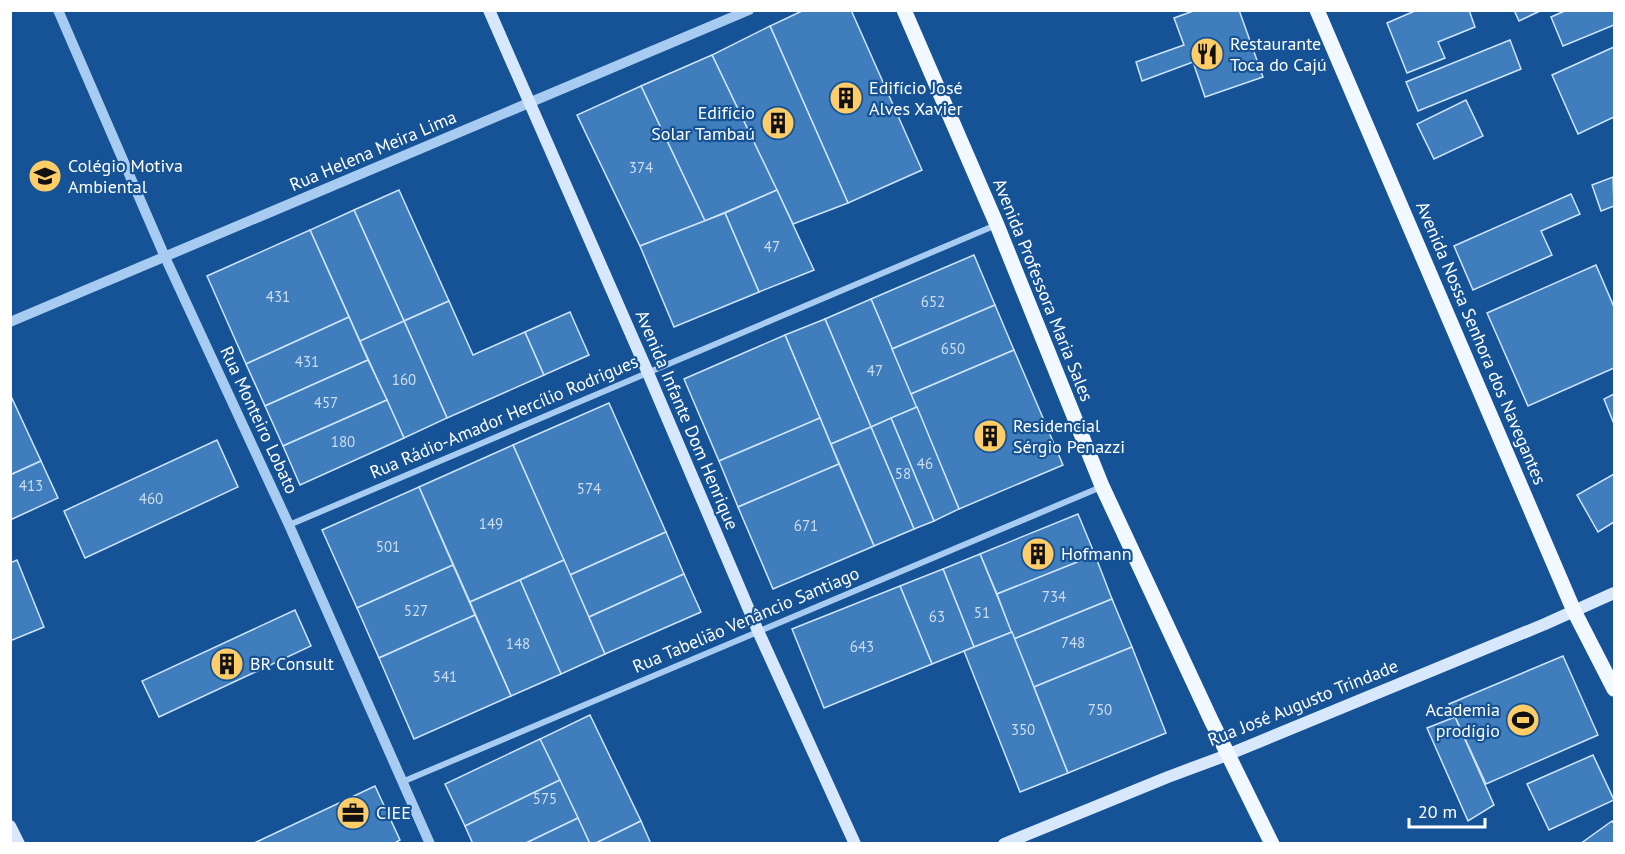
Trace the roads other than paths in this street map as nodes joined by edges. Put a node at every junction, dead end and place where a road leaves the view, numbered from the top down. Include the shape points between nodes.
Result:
1 (58, 10) edge
2 (489, 10) edge
3 (749, 10) edge
4 (904, 10) edge
5 (1317, 10) edge
6 (530, 103) junction
7 (996, 225) junction
8 (165, 256) junction
9 (10, 322) edge
10 (648, 373) junction
11 (1102, 486) junction
12 (289, 525) junction
13 (1614, 593) edge
14 (1574, 611) junction
15 (758, 631) junction
16 (1614, 689) edge
17 (1227, 755) junction
18 (402, 782) junction
19 (10, 826) edge
20 (19, 843) edge
21 (430, 843) edge
22 (855, 843) edge
23 (1004, 843) edge
24 (1272, 843) edge

1 - 8 street, Rua Monteiro Lobato
2 - 6 main road, Avenida Infante Dom Henrique
3 - 6 street, Rua Helena Meira Lima
4 - 7 main road, Avenida Professora Maria Sales
5 - 14 main road, Avenida Nossa Senhora dos Navegantes
6 - 8 street, Rua Helena Meira Lima
6 - 10 main road, Avenida Infante Dom Henrique
7 - 10 street, Rua Rádio-Amador Hercílio Rodrigues
7 - 11 main road, Avenida Professora Maria Sales
8 - 9 street, Rua Helena Meira Lima
8 - 12 street, Rua Monteiro Lobato
10 - 12 street, Rua Rádio-Amador Hercílio Rodrigues
10 - 15 main road, Avenida Infante Dom Henrique
11 - 15 street, Rua Tabelião Venâncio Santiago
11 - 17 main road, Avenida Professora Maria Sales
12 - 18 street, Rua Monteiro Lobato
13 - 14 main road, Rua José Augusto Trindade
14 - 16 main road, Avenida Nossa Senhora dos Navegantes
14 - 17 main road, Rua José Augusto Trindade
15 - 18 street, Rua Tabelião Venâncio Santiago
15 - 22 main road, Avenida Infante Dom Henrique
17 - 23 main road, Rua José Augusto Trindade
17 - 24 main road, Avenida Professora Maria Sales
18 - 21 street, Rua Monteiro Lobato
19 - 20 main road

